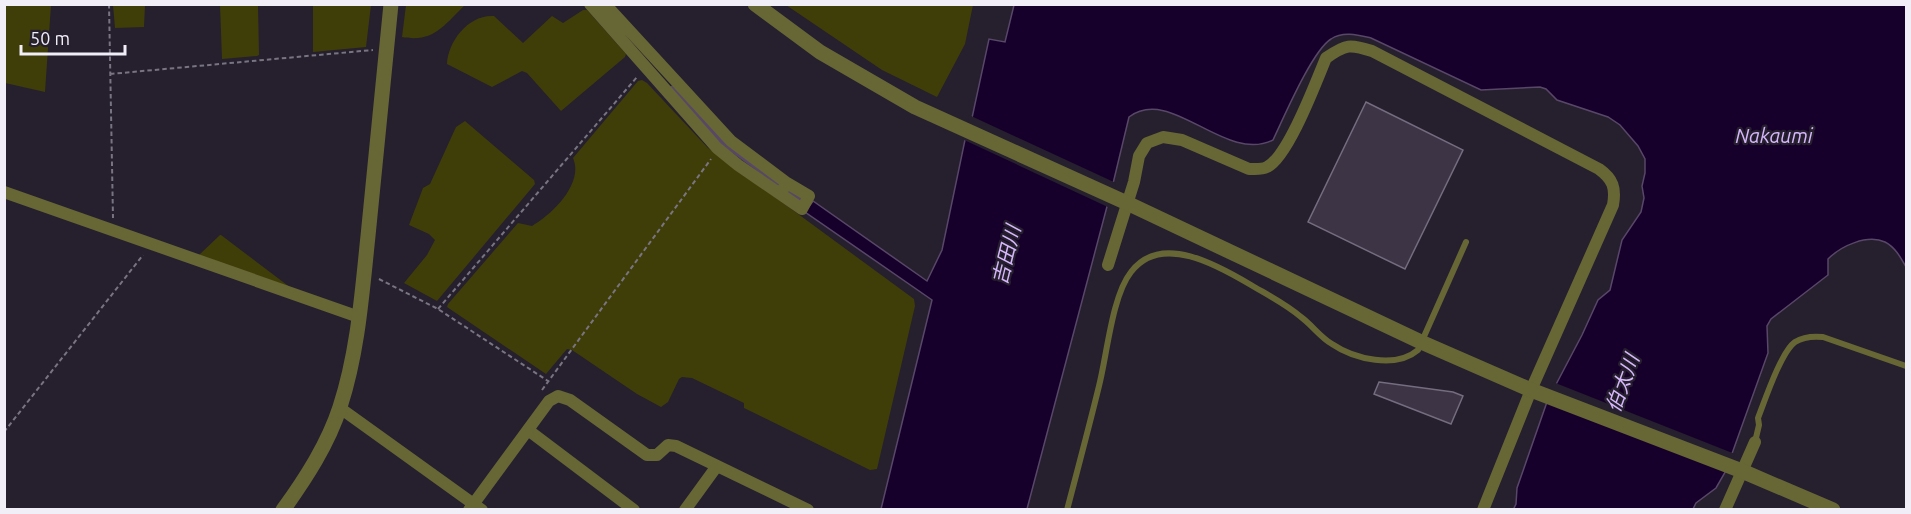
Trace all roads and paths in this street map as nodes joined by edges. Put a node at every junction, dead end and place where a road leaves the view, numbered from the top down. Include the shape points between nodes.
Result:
1 (109, 4) edge
2 (391, 4) edge
3 (590, 4) edge
4 (755, 4) edge
5 (607, 5) edge
6 (387, 48) junction
7 (650, 63) junction
8 (110, 74) junction
9 (719, 149) junction
10 (783, 188) junction
11 (4, 192) edge
12 (806, 201) dead end
13 (1121, 201) junction
14 (113, 230) junction
15 (1467, 242) dead end
16 (151, 244) junction
17 (1108, 265) dead end
18 (380, 279) dead end
19 (438, 309) junction
20 (359, 317) junction
21 (585, 328) dead end
22 (1421, 342) junction
23 (1906, 366) edge
24 (548, 381) dead end
25 (1531, 390) junction
26 (340, 408) junction
27 (528, 430) junction
28 (4, 432) edge
29 (1755, 442) joint
30 (717, 466) junction
31 (1742, 471) junction
32 (475, 508) edge
33 (282, 510) edge
34 (634, 510) edge
35 (685, 510) edge
36 (808, 510) edge
37 (1067, 510) edge
38 (1483, 510) edge
39 (1725, 510) edge
40 (1833, 510) edge

1 - 8 path
2 - 6 street
3 - 7 street
4 - 13 street via 820,52 915,107
5 - 7 street
6 - 8 path
6 - 20 street
7 - 9 street
7 - 10 street
7 - 19 path
8 - 14 path
9 - 10 street
9 - 21 path
10 - 12 street via 802,209
11 - 14 street
13 - 17 street
13 - 22 street
13 - 25 street via 1142,150 1147,143 1163,136 1182,140 1249,169 1269,167 1283,152 1326,58 1353,45 1372,51 1599,169 1614,185 1613,206
14 - 16 street
15 - 22 lane
16 - 20 street
16 - 28 path
18 - 19 path
19 - 24 path
20 - 26 street
22 - 25 street
22 - 37 lane via 1418,350 1403,358 1361,356 1333,345 1285,305 1210,263 1169,254 1146,259 1130,272 1119,298
23 - 29 lane via 1823,337 1796,341 1784,354 1758,418
25 - 31 street
25 - 38 street
26 - 32 street
26 - 33 street via 315,462
27 - 30 street via 549,401 564,397 647,455 657,455 672,445
27 - 32 street
27 - 34 street
29 - 31 street
30 - 35 street
30 - 36 street
31 - 39 street
31 - 40 street

